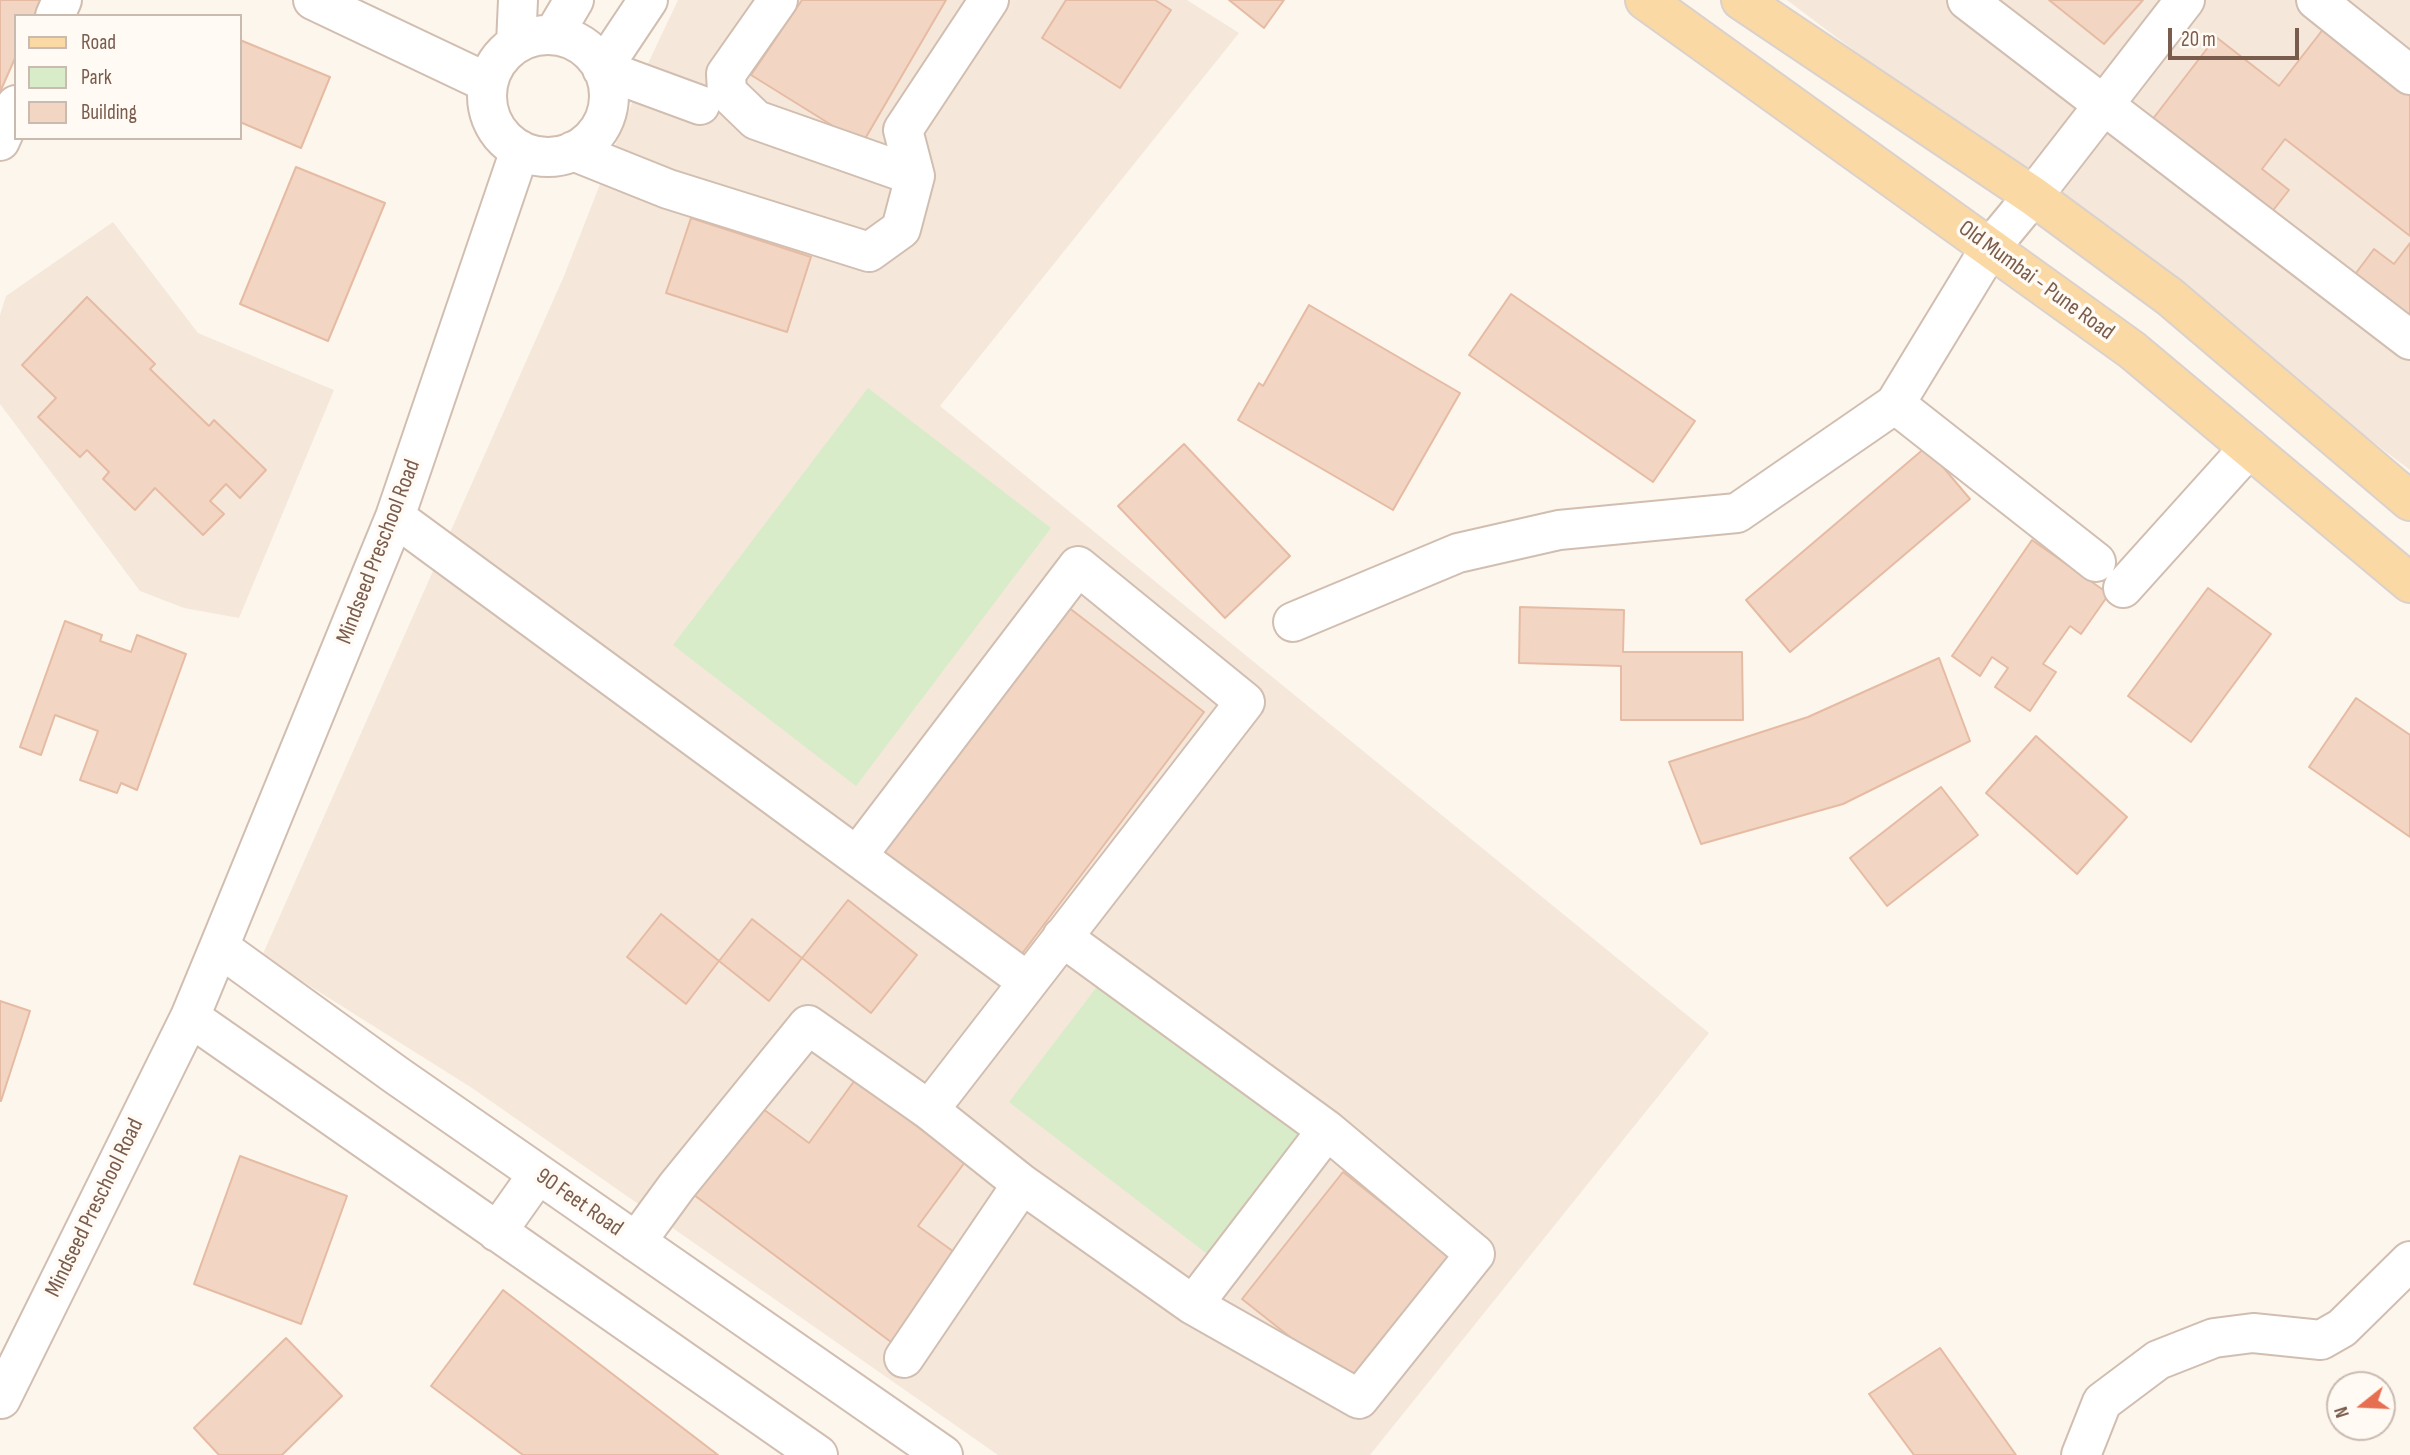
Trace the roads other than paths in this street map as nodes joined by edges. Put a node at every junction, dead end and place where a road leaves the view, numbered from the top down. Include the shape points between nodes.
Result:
1 (313, 0) edge
2 (519, 0) edge
3 (574, 0) edge
4 (648, 0) edge
5 (778, 0) edge
6 (989, 0) edge
7 (1645, 0) edge
8 (1741, 0) edge
9 (1967, 0) edge
10 (2185, 0) edge
11 (2316, 0) edge
12 (554, 34) junction
13 (516, 44) junction
14 (602, 69) junction
15 (2410, 75) edge
16 (488, 83) junction
17 (700, 104) dead end
18 (2104, 105) junction
19 (14, 110) edge
20 (0, 141) edge
21 (520, 150) junction
22 (573, 151) junction
23 (915, 176) junction
24 (2034, 196) junction
25 (1990, 247) junction
26 (2410, 340) edge
27 (1895, 404) junction
28 (2249, 448) junction
29 (2406, 489) edge
30 (396, 517) junction
31 (2096, 562) dead end
32 (2410, 583) edge
33 (2123, 588) dead end
34 (1293, 622) dead end
35 (857, 856) junction
36 (1062, 937) junction
37 (219, 947) junction
38 (1028, 982) junction
39 (190, 1017) junction
40 (929, 1110) junction
41 (1327, 1130) junction
42 (538, 1174) junction
43 (1022, 1184) junction
44 (497, 1232) junction
45 (636, 1242) junction
46 (2410, 1261) edge
47 (1193, 1305) junction
48 (904, 1358) dead end
49 (1, 1399) edge
50 (818, 1455) edge
51 (943, 1455) edge
52 (2081, 1455) edge

1 - 16 street
2 - 13 street
3 - 12 street
4 - 14 street
5 - 23 street via 726,74 727,92 756,120
6 - 23 street via 903,130
7 - 25 main road, Old Mumbai - Pune Road
8 - 24 main road
9 - 18 street
10 - 18 street
11 - 15 street
12 - 13 street via 528,37
12 - 14 street via 579,42
13 - 16 street via 505,50
14 - 17 street
14 - 22 street via 609,87 607,115 592,141
16 - 21 street via 492,124
18 - 24 street
18 - 26 street
19 - 20 street
21 - 22 street via 538,157
21 - 30 street, Mindseed Preschool Road
22 - 23 street via 668,189 869,252 901,229
24 - 25 street
24 - 29 main road via 2170,298
25 - 27 street
25 - 28 main road, Old Mumbai - Pune Road via 2132,350
27 - 31 street
27 - 34 street via 1737,513 1559,530 1458,553
28 - 32 main road, Old Mumbai - Pune Road
28 - 33 street
30 - 35 street
30 - 37 street, Mindseed Preschool Road
35 - 36 street via 1078,566 1245,702
35 - 38 street
36 - 38 street
36 - 41 street
37 - 39 street, Mindseed Preschool Road
37 - 42 street, 90 Feet Road
38 - 40 street
39 - 44 street
39 - 49 street, Mindseed Preschool Road
40 - 43 street
40 - 45 street via 808,1025
41 - 47 street
41 - 47 street via 1475,1254 1359,1399
42 - 44 street
42 - 45 street, 90 Feet Road
43 - 47 street
43 - 48 street
44 - 50 street
45 - 51 street, 90 Feet Road
46 - 52 street via 2342,1328 2320,1340 2253,1333 2214,1338 2158,1360 2102,1402

